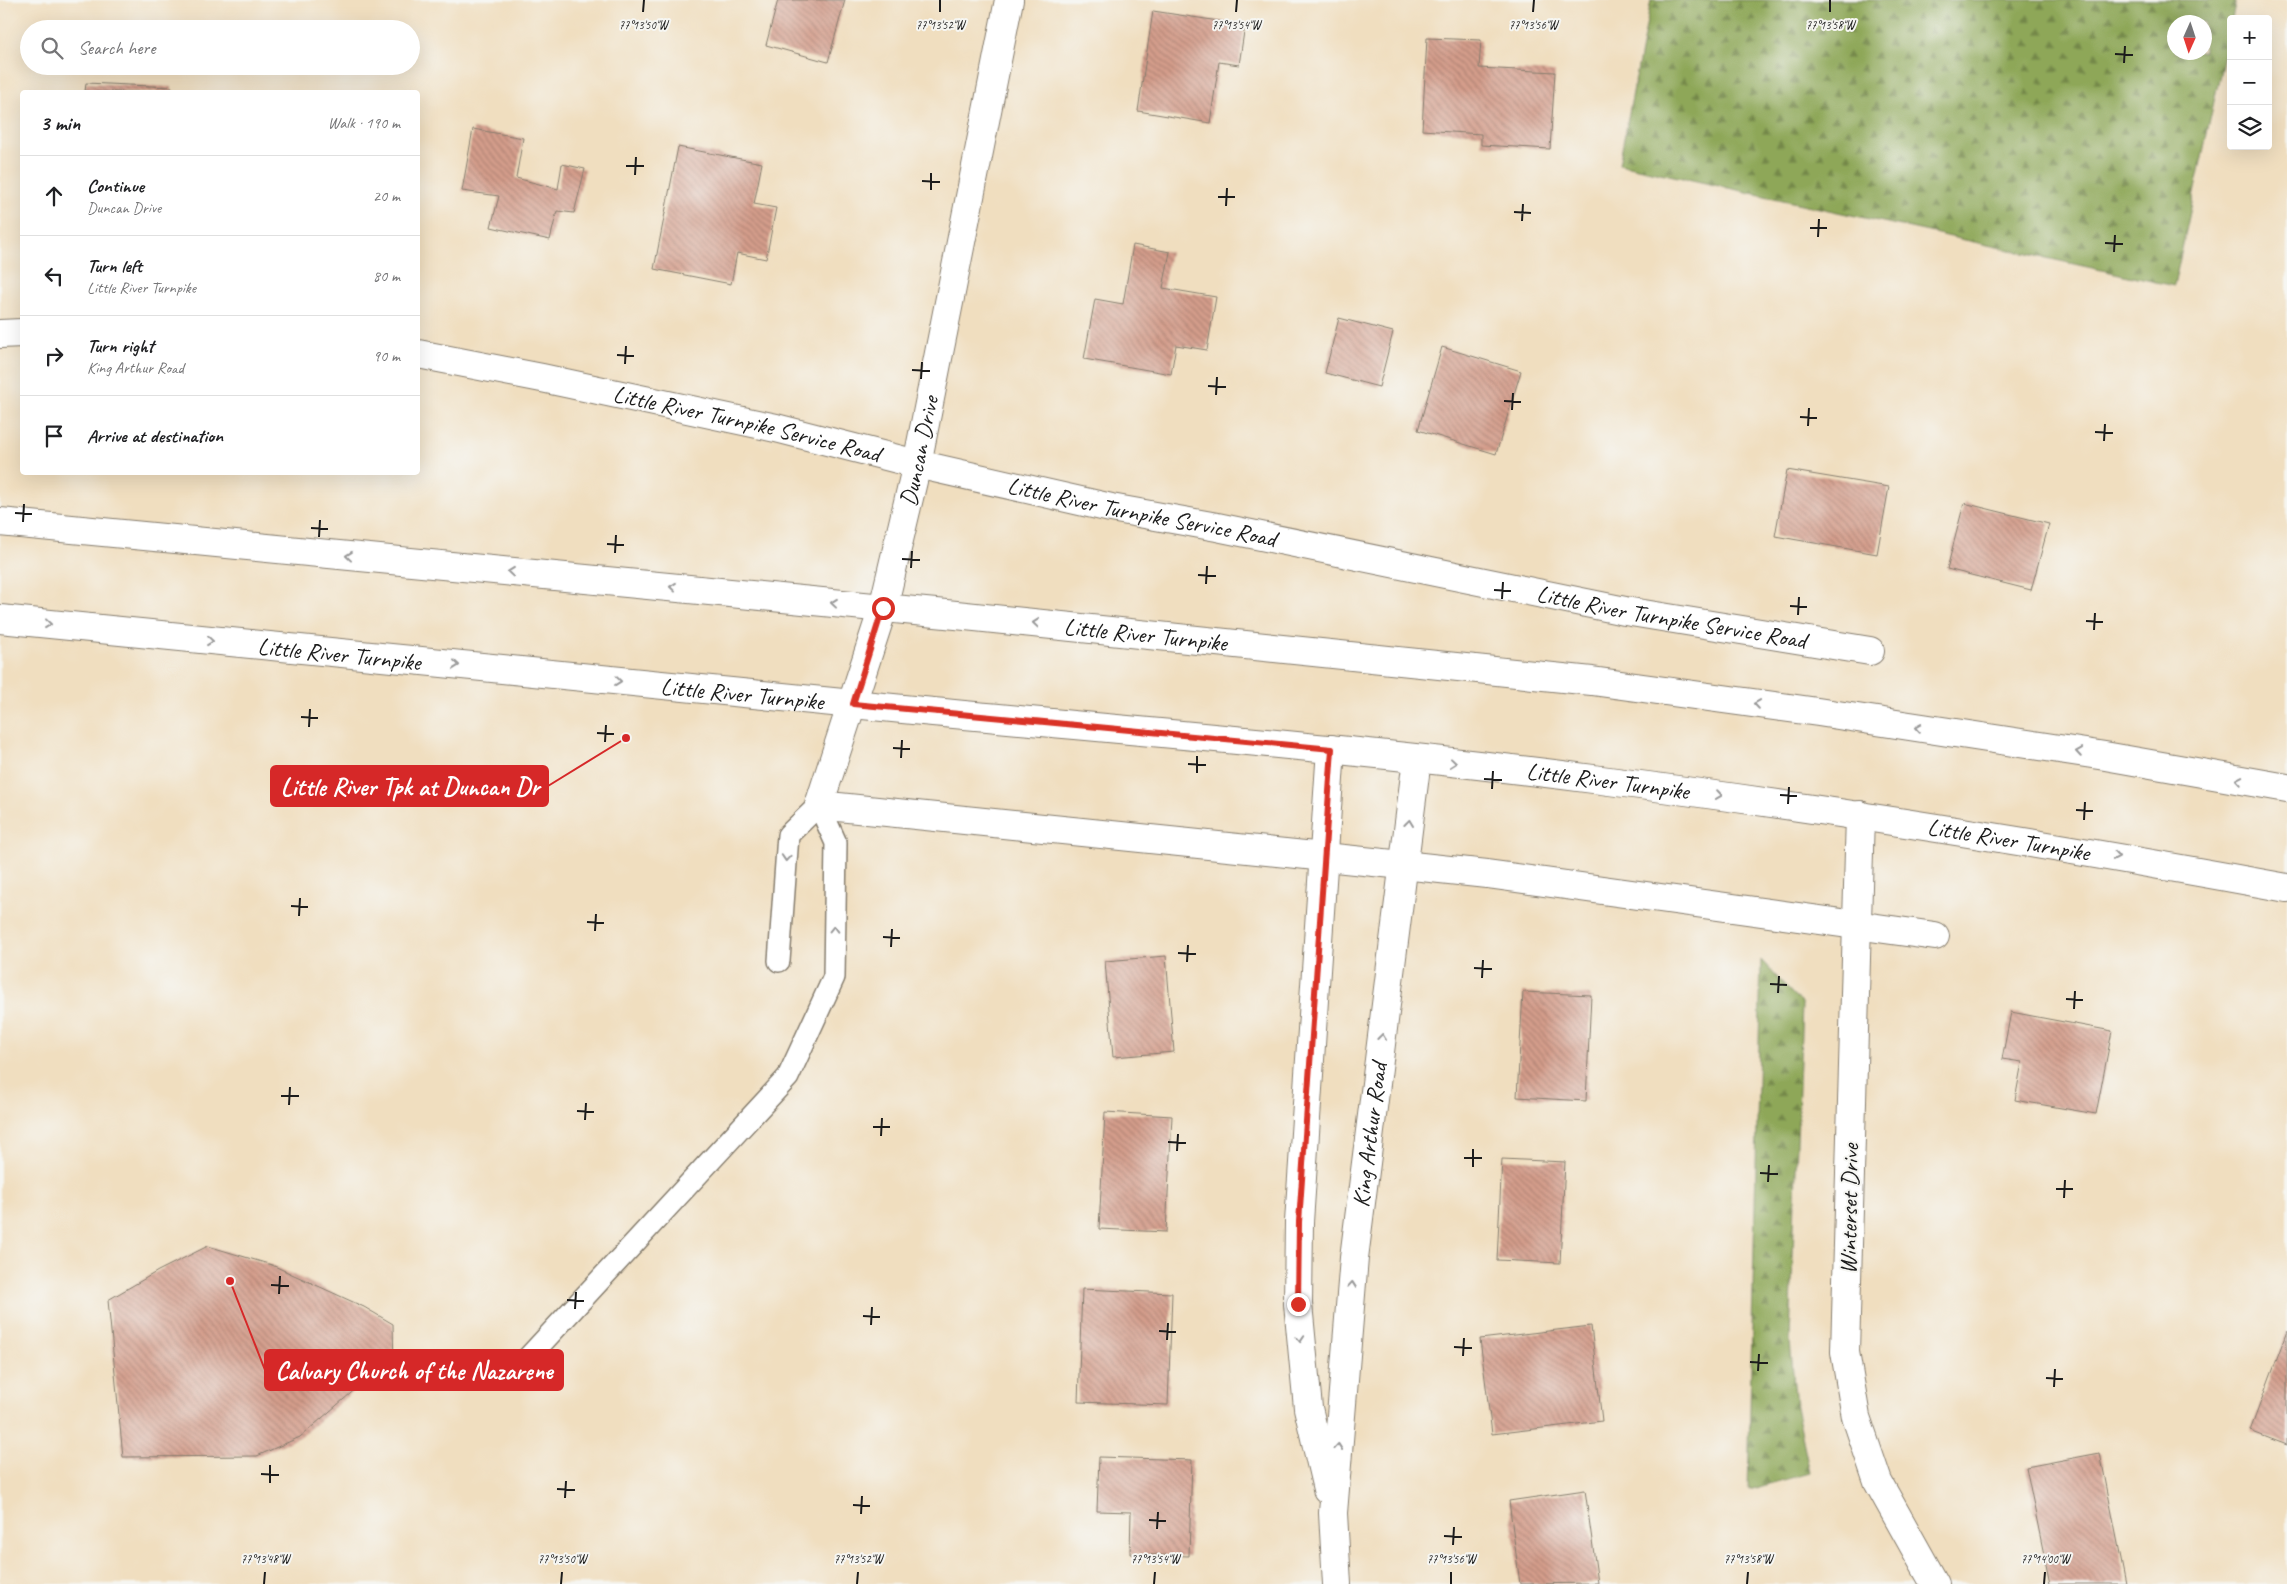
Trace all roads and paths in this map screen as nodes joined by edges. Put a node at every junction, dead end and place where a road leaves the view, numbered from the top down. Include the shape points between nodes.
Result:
1 (1009, 0) edge
2 (20, 333) edge
3 (0, 334) edge
4 (420, 354) edge
5 (917, 464) junction
6 (0, 522) edge
7 (883, 608) junction
8 (0, 619) edge
9 (1870, 651) dead end
10 (853, 704) junction
11 (1332, 749) junction
12 (1417, 759) junction
13 (2287, 788) edge
14 (819, 805) junction
15 (1860, 815) junction
16 (1324, 857) junction
17 (1403, 865) junction
18 (2287, 888) edge
19 (1856, 924) junction
20 (1935, 936) dead end
21 (779, 961) dead end
22 (513, 1374) dead end
23 (1333, 1513) junction
24 (1337, 1584) edge
25 (1935, 1584) edge

1 - 5 street, Duncan Drive
2 - 3 street
4 - 5 street, Little River Turnpike Service Road via 776,428
5 - 7 street, Duncan Drive
5 - 9 street, Little River Turnpike Service Road via 1111,508 1616,609
7 -> 6 street, Little River Turnpike
7 - 10 street, Duncan Drive
13 -> 7 street, Little River Turnpike via 2105,756 1592,681
8 -> 10 street, Little River Turnpike
10 - 11 street, Little River Turnpike
10 - 14 street, Duncan Drive
11 - 12 street, Little River Turnpike
11 - 16 street, King Arthur Road
12 -> 15 street, Little River Turnpike via 1598,779
17 -> 12 street, King Arthur Road
14 - 16 street
14 -> 21 lane via 788,835
22 -> 14 lane via 788,1077 834,977 836,843
15 -> 18 street, Little River Turnpike via 2081,850
15 - 19 street, Winterset Drive
16 - 17 street
16 -> 23 street, King Arthur Road via 1299,1222 1298,1304 1308,1408
17 - 19 street
23 -> 17 street, King Arthur Road via 1354,1258
19 - 20 street
19 - 25 street, Winterset Drive via 1846,1352 1856,1416 1878,1482
23 - 24 street, King Arthur Road

